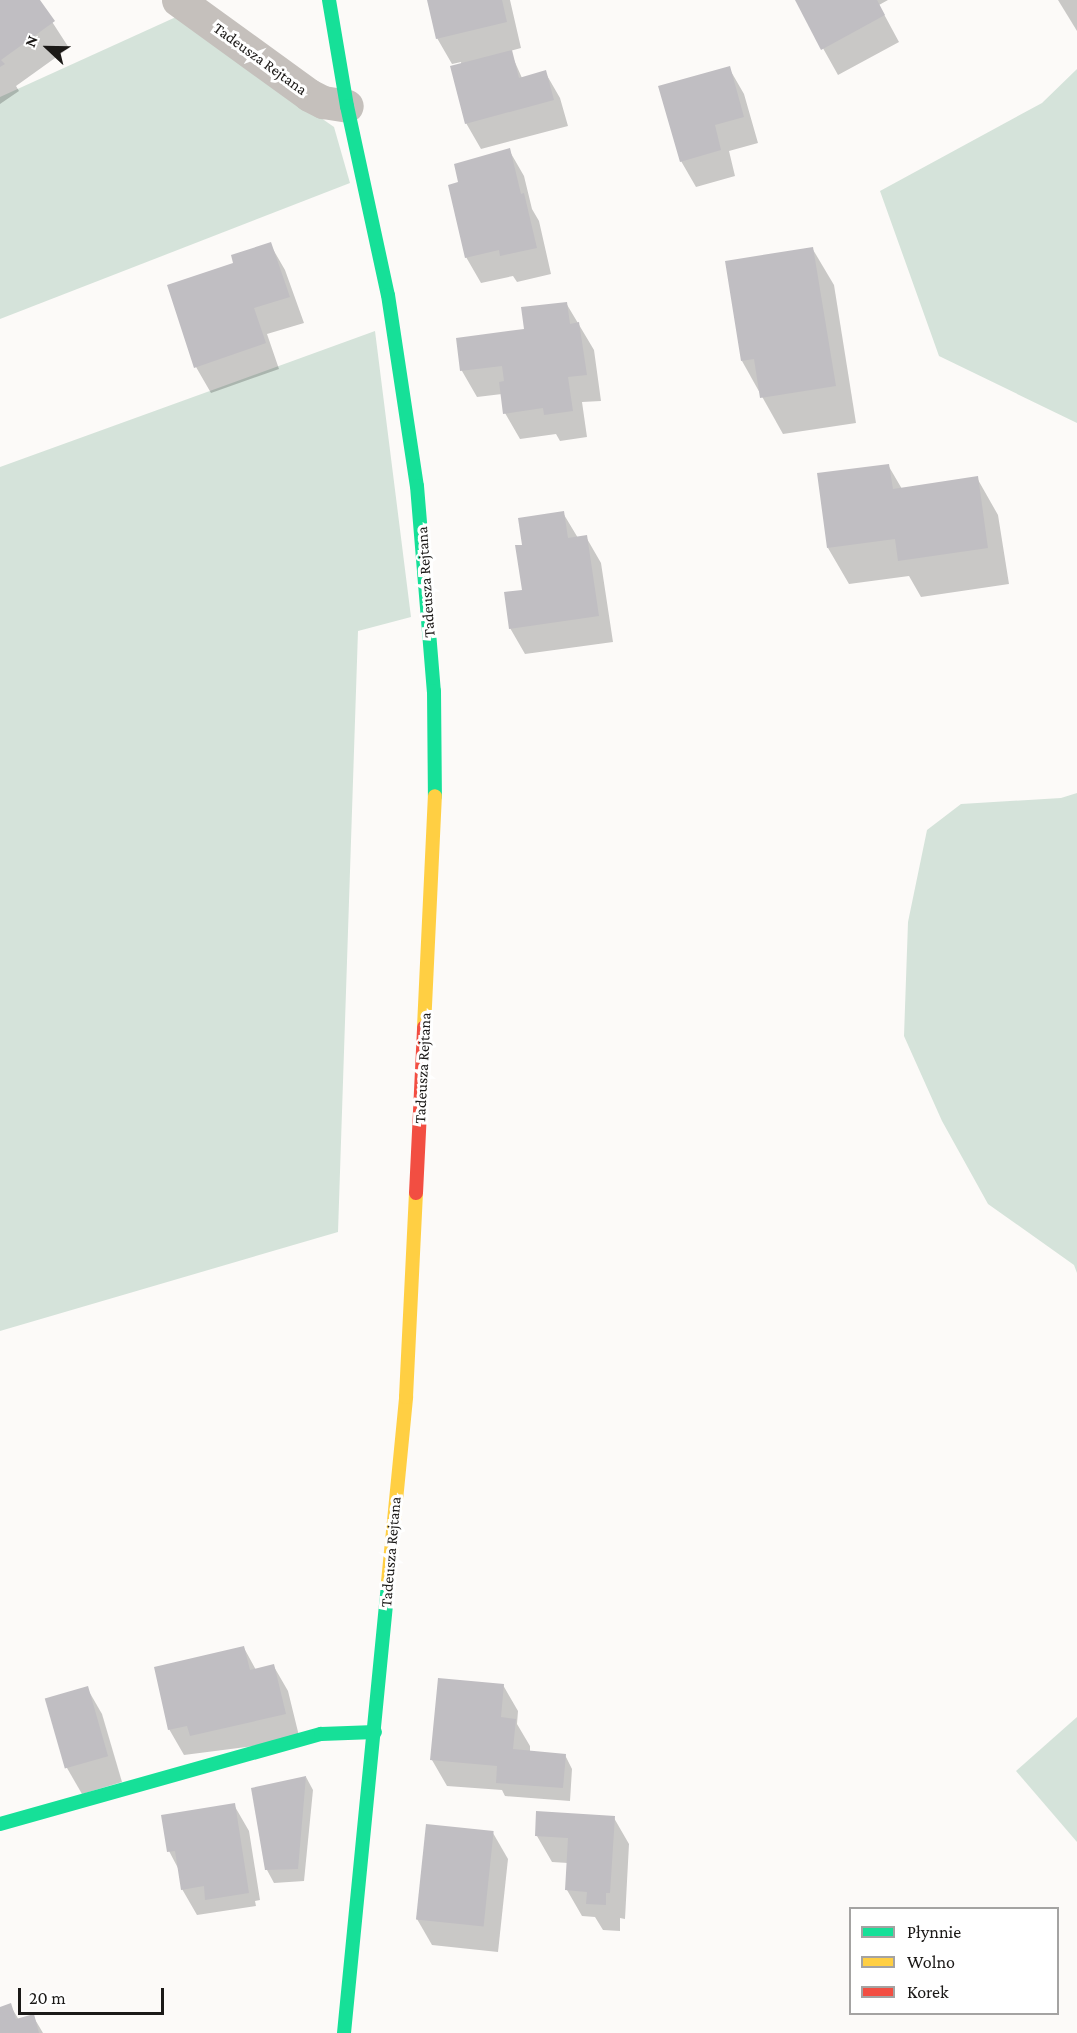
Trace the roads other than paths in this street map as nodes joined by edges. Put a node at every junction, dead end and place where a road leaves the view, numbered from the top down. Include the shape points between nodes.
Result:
1 (178, 0) edge
2 (329, 0) edge
3 (347, 106) junction
4 (375, 1732) junction
5 (0, 1824) edge
6 (344, 2033) edge

1 - 3 street, Tadeusza Rejtana via 309,95
2 - 3 street, Tadeusza Rejtana
3 - 4 street, Tadeusza Rejtana via 388,295 417,486 434,691 436,776 406,1397
4 - 5 street via 321,1734
4 - 6 street, Tadeusza Rejtana

